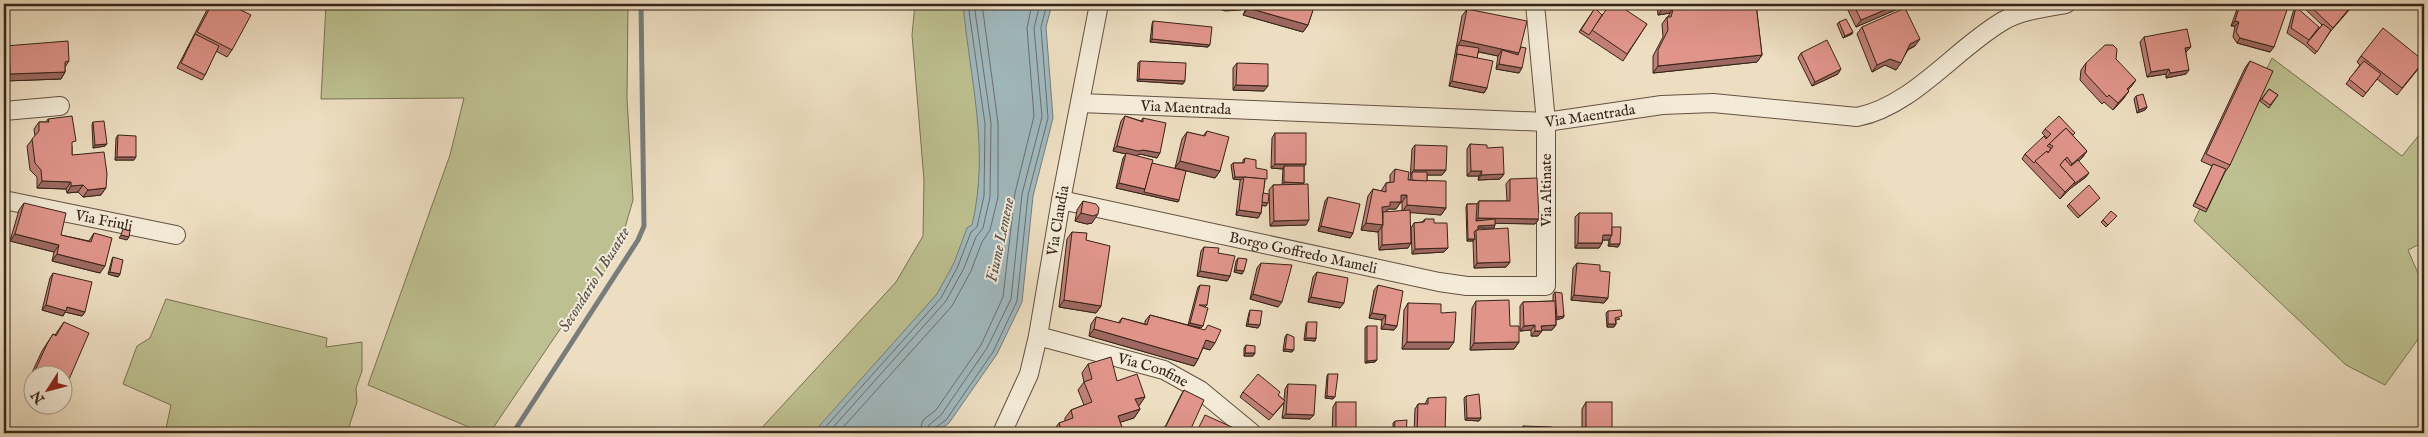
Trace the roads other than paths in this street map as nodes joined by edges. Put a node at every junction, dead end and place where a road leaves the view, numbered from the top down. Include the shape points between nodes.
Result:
1 (1100, 4) edge
2 (1535, 4) edge
3 (2066, 4) edge
4 (1080, 102) junction
5 (60, 106) dead end
6 (4, 111) edge
7 (1546, 122) junction
8 (4, 200) edge
9 (1061, 200) junction
10 (176, 235) dead end
11 (1546, 286) joint
12 (1038, 336) junction
13 (1002, 433) edge
14 (1252, 433) edge

1 - 4 street, Via Claudia
2 - 7 street, Via Altinate
3 - 7 street, Via Maentrada via 2026,11 2005,20 1900,99 1872,114 1829,116 1713,103 1662,105
4 - 7 street, Via Maentrada
4 - 9 street, Via Claudia
5 - 6 street
7 - 11 street, Via Altinate
8 - 10 street, Via Friuli
9 - 11 street, Borgo Goffredo Mameli via 1439,282 1467,286
9 - 12 street, Via Claudia
12 - 13 street, Via Claudia via 1029,374
12 - 14 street, Via Confine via 1178,376

